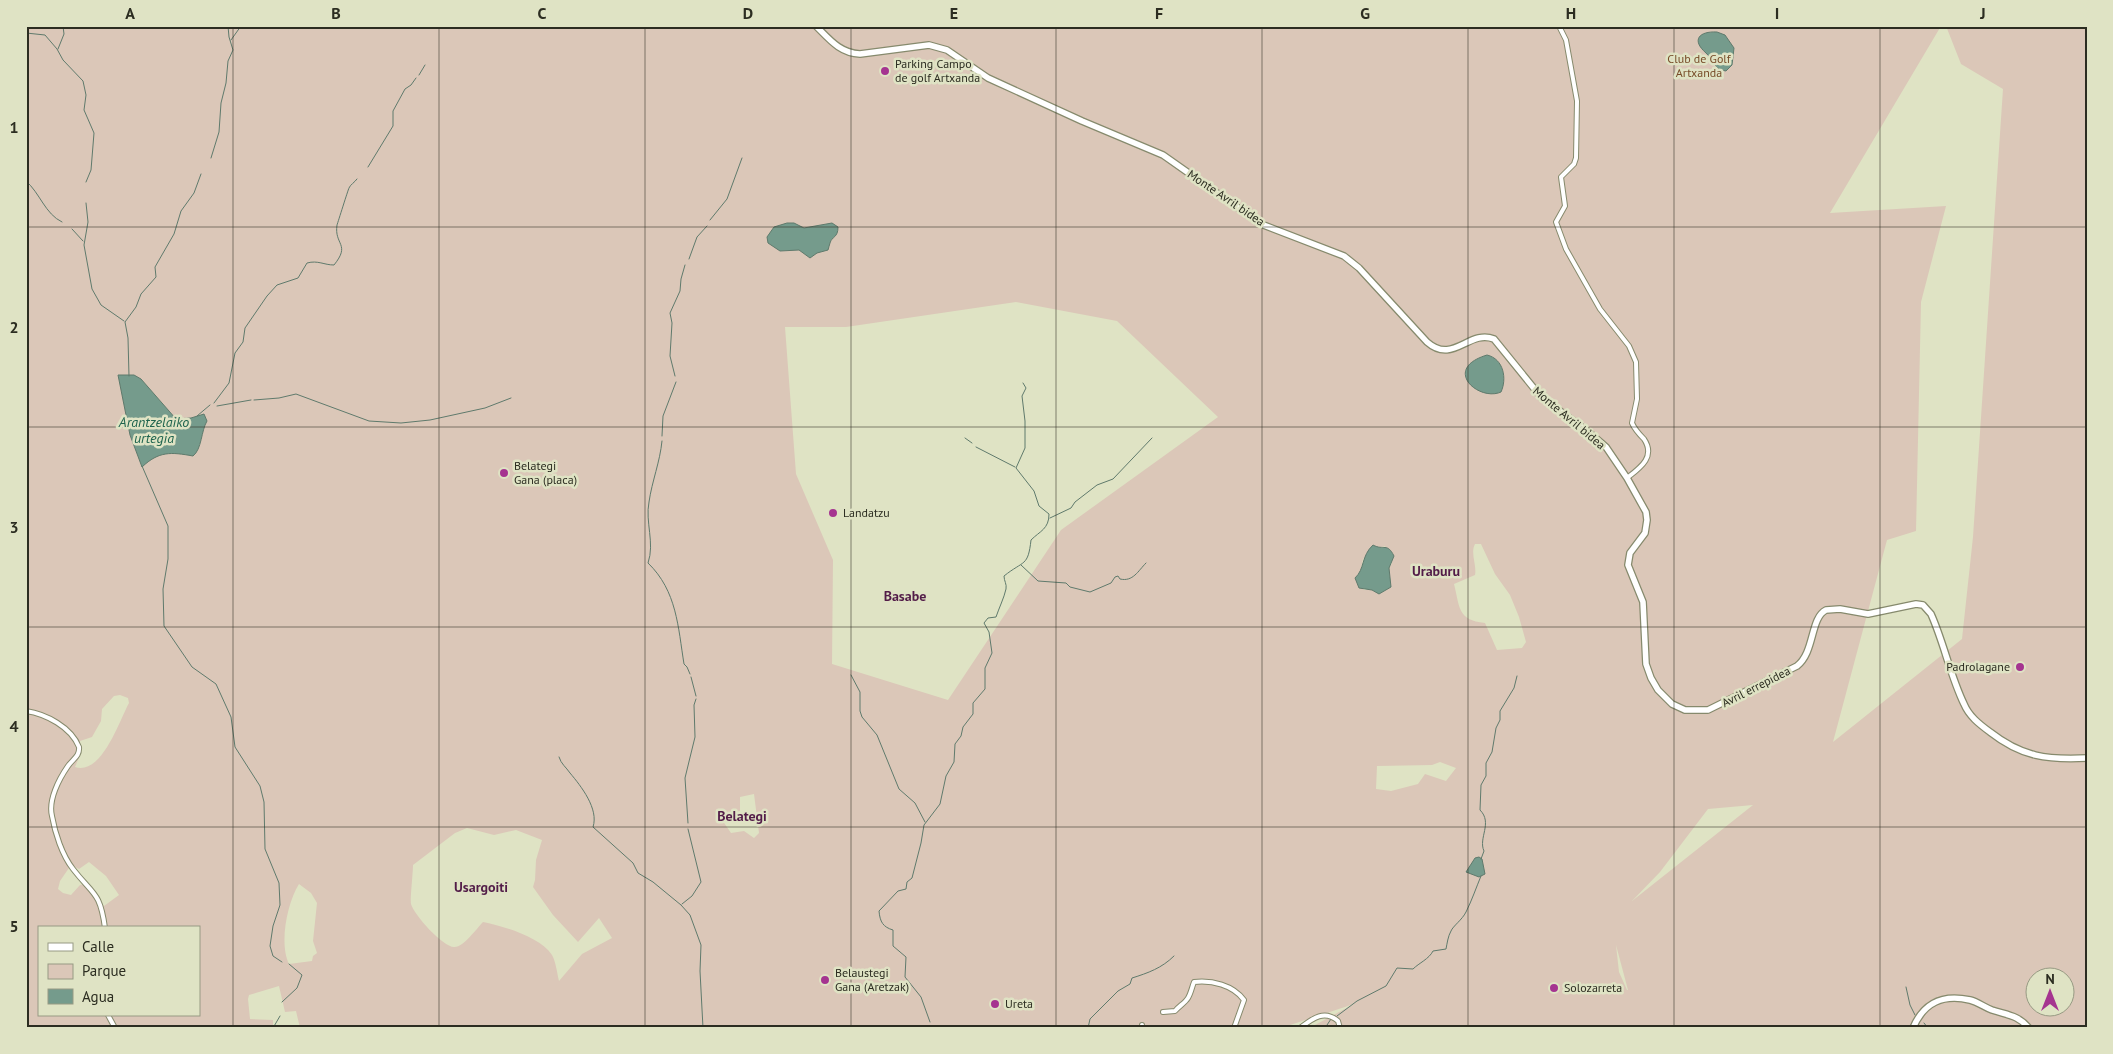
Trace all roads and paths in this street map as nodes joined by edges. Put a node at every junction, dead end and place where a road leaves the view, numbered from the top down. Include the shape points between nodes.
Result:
1 (816, 26) edge
2 (1559, 26) edge
3 (1628, 478) junction
4 (26, 710) edge
5 (2087, 758) edge
6 (105, 926) edge
7 (1163, 1012) dead end
8 (109, 1016) edge
9 (1235, 1026) edge
10 (115, 1028) edge
11 (1242, 1028) edge
12 (1300, 1028) edge
13 (1340, 1028) edge
14 (1913, 1028) edge
15 (2030, 1028) edge

1 - 3 street, Monte Avril bidea via 835,45 851,54 929,46 947,50 988,78 1163,156 1261,224 1351,260 1437,349 1450,349 1484,337 1494,339 1541,397 1606,447
2 - 3 street via 1566,40 1578,101 1576,158 1561,177 1566,206 1556,223 1578,272 1600,309 1630,348 1636,362 1638,399 1632,423 1646,442 1648,455 1644,464
3 - 5 street, Avril errepidea via 1647,520 1645,533 1630,553 1628,563 1643,602 1646,664 1658,690 1672,704 1689,711 1714,709 1797,666 1807,654 1819,617 1826,610 1834,608 1868,614 1916,604 1923,605 1931,616 1964,704 1976,721 2011,748 2028,755
4 - 6 street via 43,715 63,728 79,747 78,755 67,768 52,799 52,818 68,861 101,903
7 - 9 street via 1175,1011 1188,999 1194,982 1203,981 1229,987 1244,1000
8 - 10 street
9 - 11 street
12 - 13 street via 1314,1017 1327,1015 1338,1021
14 - 15 street via 1921,1014 1934,1002 1949,998 1971,1000 2012,1014

